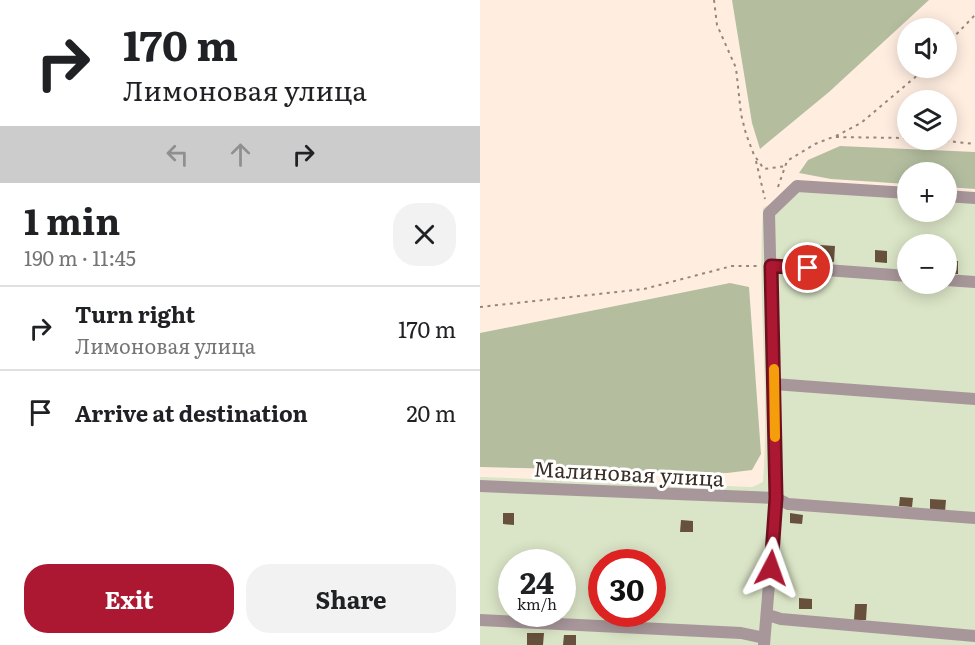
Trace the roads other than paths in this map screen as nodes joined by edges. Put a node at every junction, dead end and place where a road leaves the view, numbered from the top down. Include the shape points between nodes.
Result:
1 (897, 192) edge
2 (957, 197) edge
3 (975, 198) edge
4 (771, 266) junction
5 (897, 275) edge
6 (957, 281) edge
7 (975, 282) edge
8 (774, 384) junction
9 (975, 399) edge
10 (480, 486) edge
11 (776, 498) junction
12 (975, 518) edge
13 (768, 615) junction
14 (480, 620) edge
15 (975, 636) edge
16 (764, 641) edge

1 - 4 street via 797,186 769,213
2 - 3 street
4 - 5 street
4 - 8 street
6 - 7 street
8 - 9 street
8 - 11 street
10 - 11 street, Малиновая улица
11 - 12 street, Малиновая улица via 788,504
11 - 13 street
13 - 15 street
13 - 16 street
14 - 16 street via 729,632

